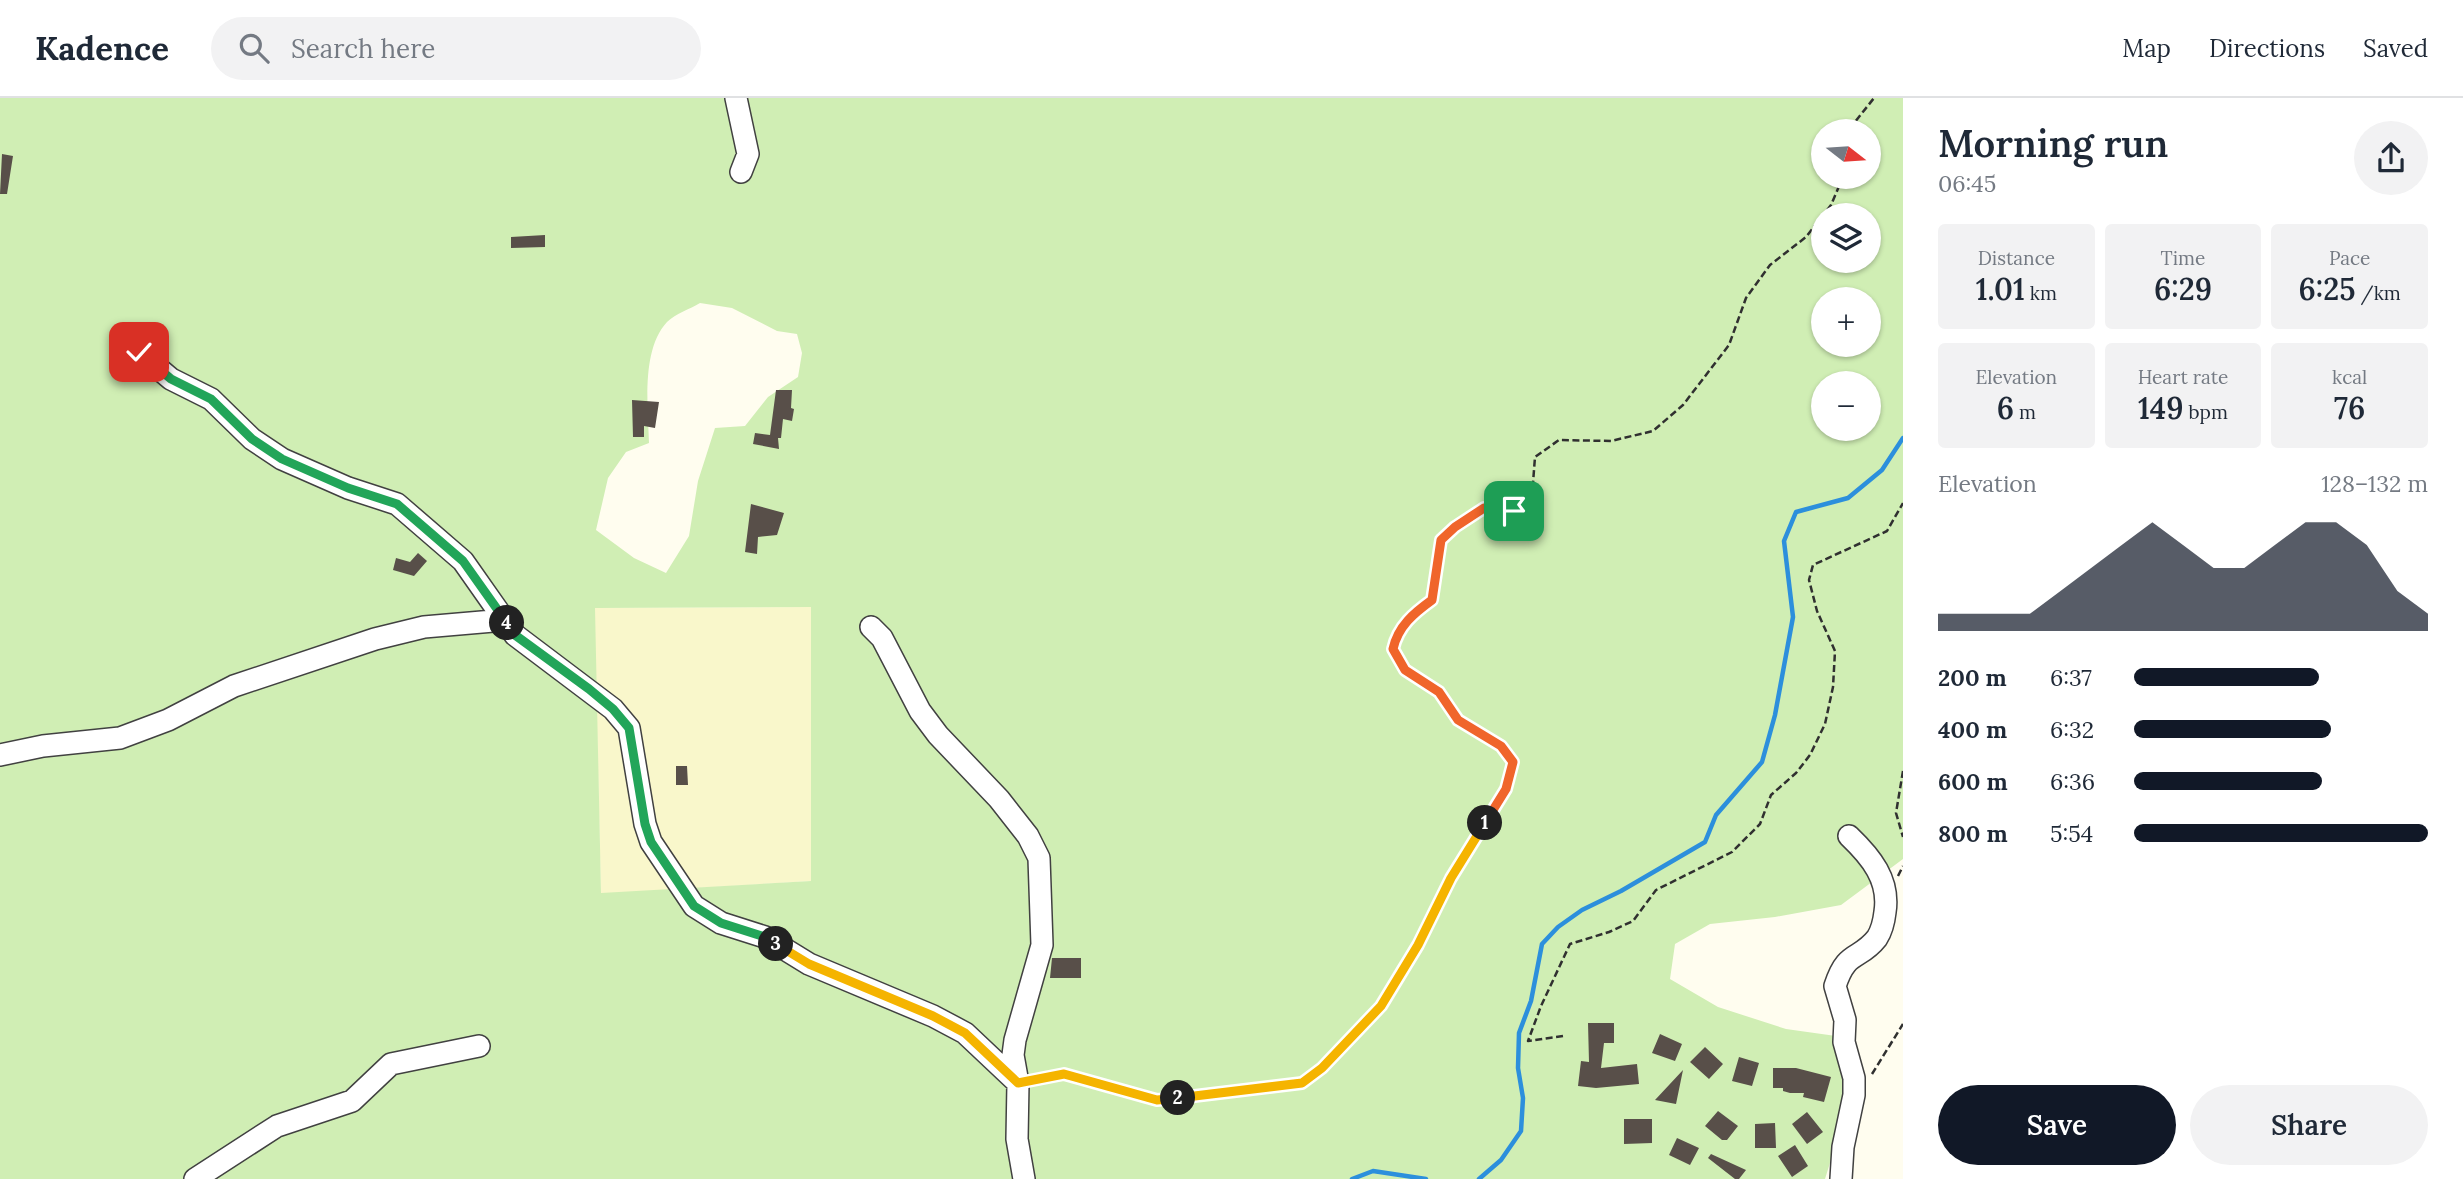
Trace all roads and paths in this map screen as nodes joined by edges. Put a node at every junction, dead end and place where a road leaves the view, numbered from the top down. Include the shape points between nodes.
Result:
1 (736, 98) edge
2 (1874, 98) edge
3 (1857, 119) edge
4 (741, 172) dead end
5 (1838, 189) edge
6 (139, 352) dead end
7 (1903, 503) edge
8 (505, 620) junction
9 (871, 627) dead end
10 (0, 755) edge
11 (1903, 771) edge
12 (1849, 836) dead end
13 (1903, 837) edge
14 (1903, 1024) edge
15 (1563, 1036) dead end
16 (479, 1046) dead end
17 (1018, 1083) junction
18 (1854, 1095) junction
19 (195, 1179) edge
20 (1024, 1179) edge
21 (1841, 1179) edge

1 - 4 street via 748,153
2 - 3 path
5 - 17 path via 1806,237 1770,265 1746,298 1729,345 1673,414 1653,431 1611,441 1559,440 1535,457 1532,496 1514,511 1484,508 1441,540 1432,600 1396,634 1393,649 1405,670 1439,692 1458,720 1501,746 1513,762 1506,789 1381,1006 1302,1083 1157,1100 1064,1074
6 - 8 street via 171,379 211,399 252,439 282,459 397,504 463,561
7 - 15 path via 1887,531 1813,565 1809,580 1814,601 1835,651 1825,724 1810,755 1771,795 1760,824 1732,852 1656,890 1633,921 1570,944 1528,1041
8 - 10 street via 424,627 375,639 234,686 168,720 120,738
8 - 17 street via 515,635 589,689 629,728 651,842 694,906 721,923 765,937 809,964 955,1027
9 - 17 street via 882,638 920,711 999,799 1039,858 1042,945 1015,1040
11 - 13 path via 1896,813
12 - 18 street via 1886,885 1878,936 1846,961 1835,986 1845,1020 1844,1042
14 - 18 path
16 - 19 street via 391,1064 352,1101 277,1126
17 - 20 street via 1017,1139
18 - 21 street

